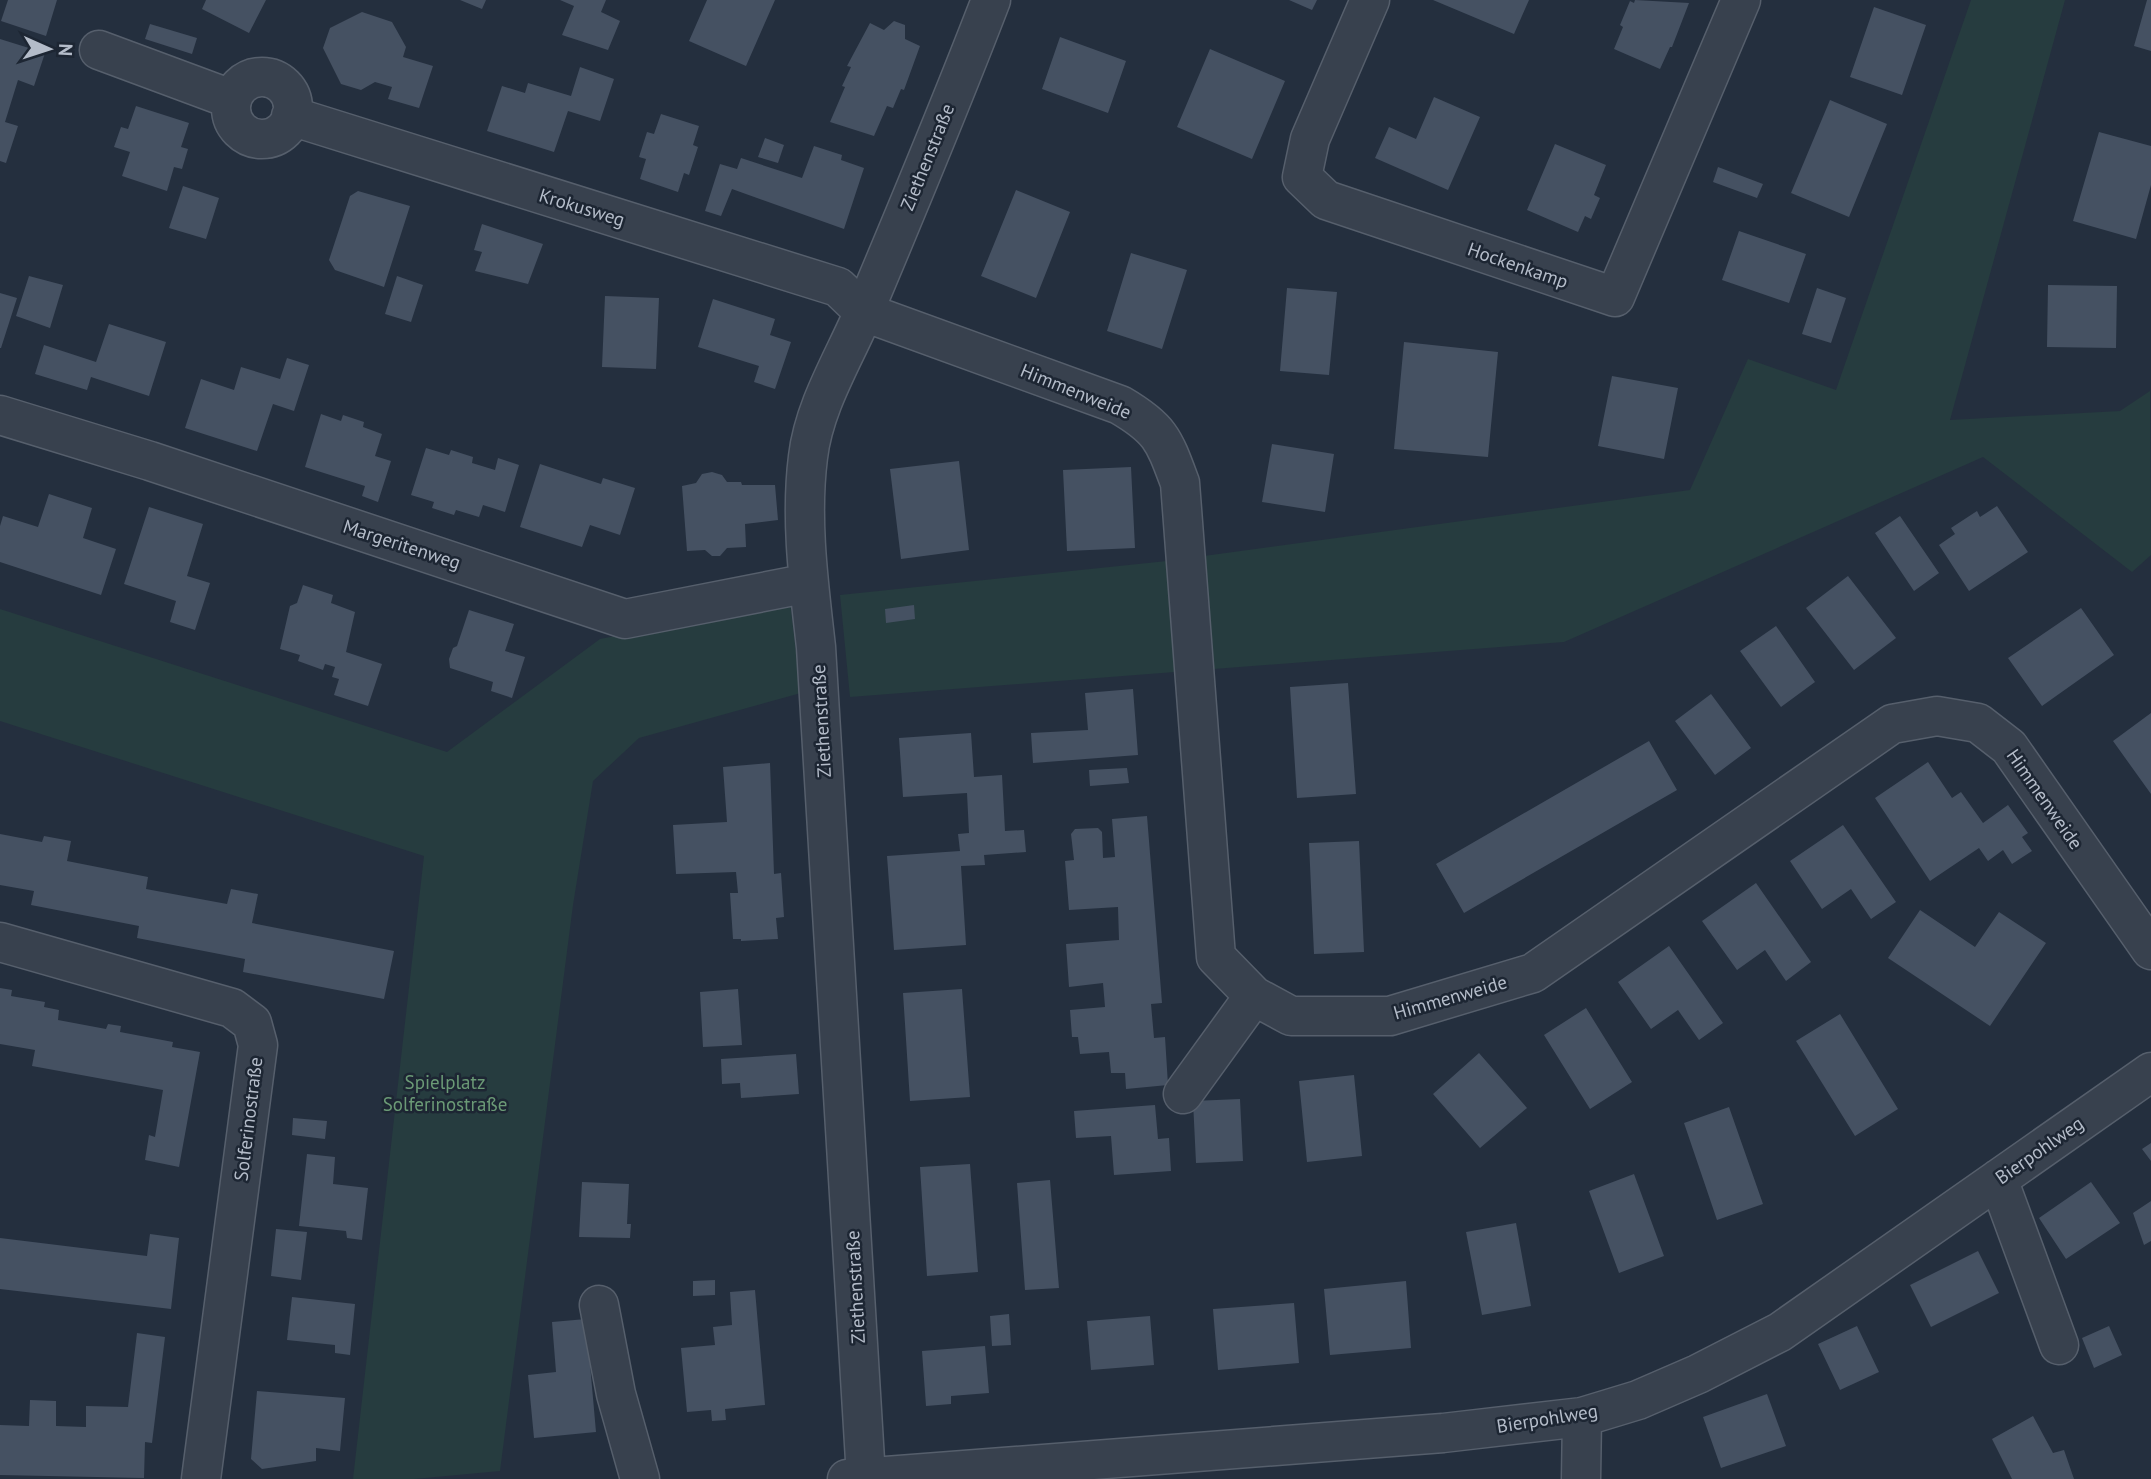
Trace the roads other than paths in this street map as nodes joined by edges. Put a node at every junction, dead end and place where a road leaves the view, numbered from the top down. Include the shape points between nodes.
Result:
1 (991, 0) edge
2 (1370, 0) edge
3 (1741, 0) edge
4 (99, 50) dead end
5 (864, 312) junction
6 (0, 415) edge
7 (809, 583) junction
8 (0, 942) edge
9 (2151, 950) edge
10 (1254, 996) junction
11 (2151, 1072) edge
12 (1183, 1094) dead end
13 (1998, 1179) junction
14 (599, 1305) dead end
15 (2059, 1345) dead end
16 (1582, 1417) junction
17 (856, 1478) edge
18 (201, 1479) edge
19 (640, 1479) edge
20 (1581, 1479) edge

1 - 5 street, Ziethenstraße
2 - 3 street, Hockenkamp via 1310,139 1302,177 1326,200 1615,297
4 - 5 street, Krokusweg via 231,99 231,116 239,130 253,139 277,136 292,116 838,287
5 - 7 street, Ziethenstraße via 815,422 808,456
5 - 10 street, Himmenweide via 1120,405 1149,422 1167,449 1180,484 1216,957
6 - 7 street, Margeritenweg via 625,618
7 - 17 street, Ziethenstraße via 817,648
8 - 18 street, Solferinostraße via 232,1009 252,1023 258,1045
9 - 10 street, Himmenweide via 2009,747 1978,723 1937,716 1892,724 1533,973 1390,1016 1291,1016
10 - 12 street
11 - 13 street, Bierpohlweg
13 - 15 street
13 - 16 street, Bierpohlweg via 1780,1332 1686,1380
14 - 19 street via 616,1394
16 - 17 street, Bierpohlweg via 1443,1433
16 - 20 street

